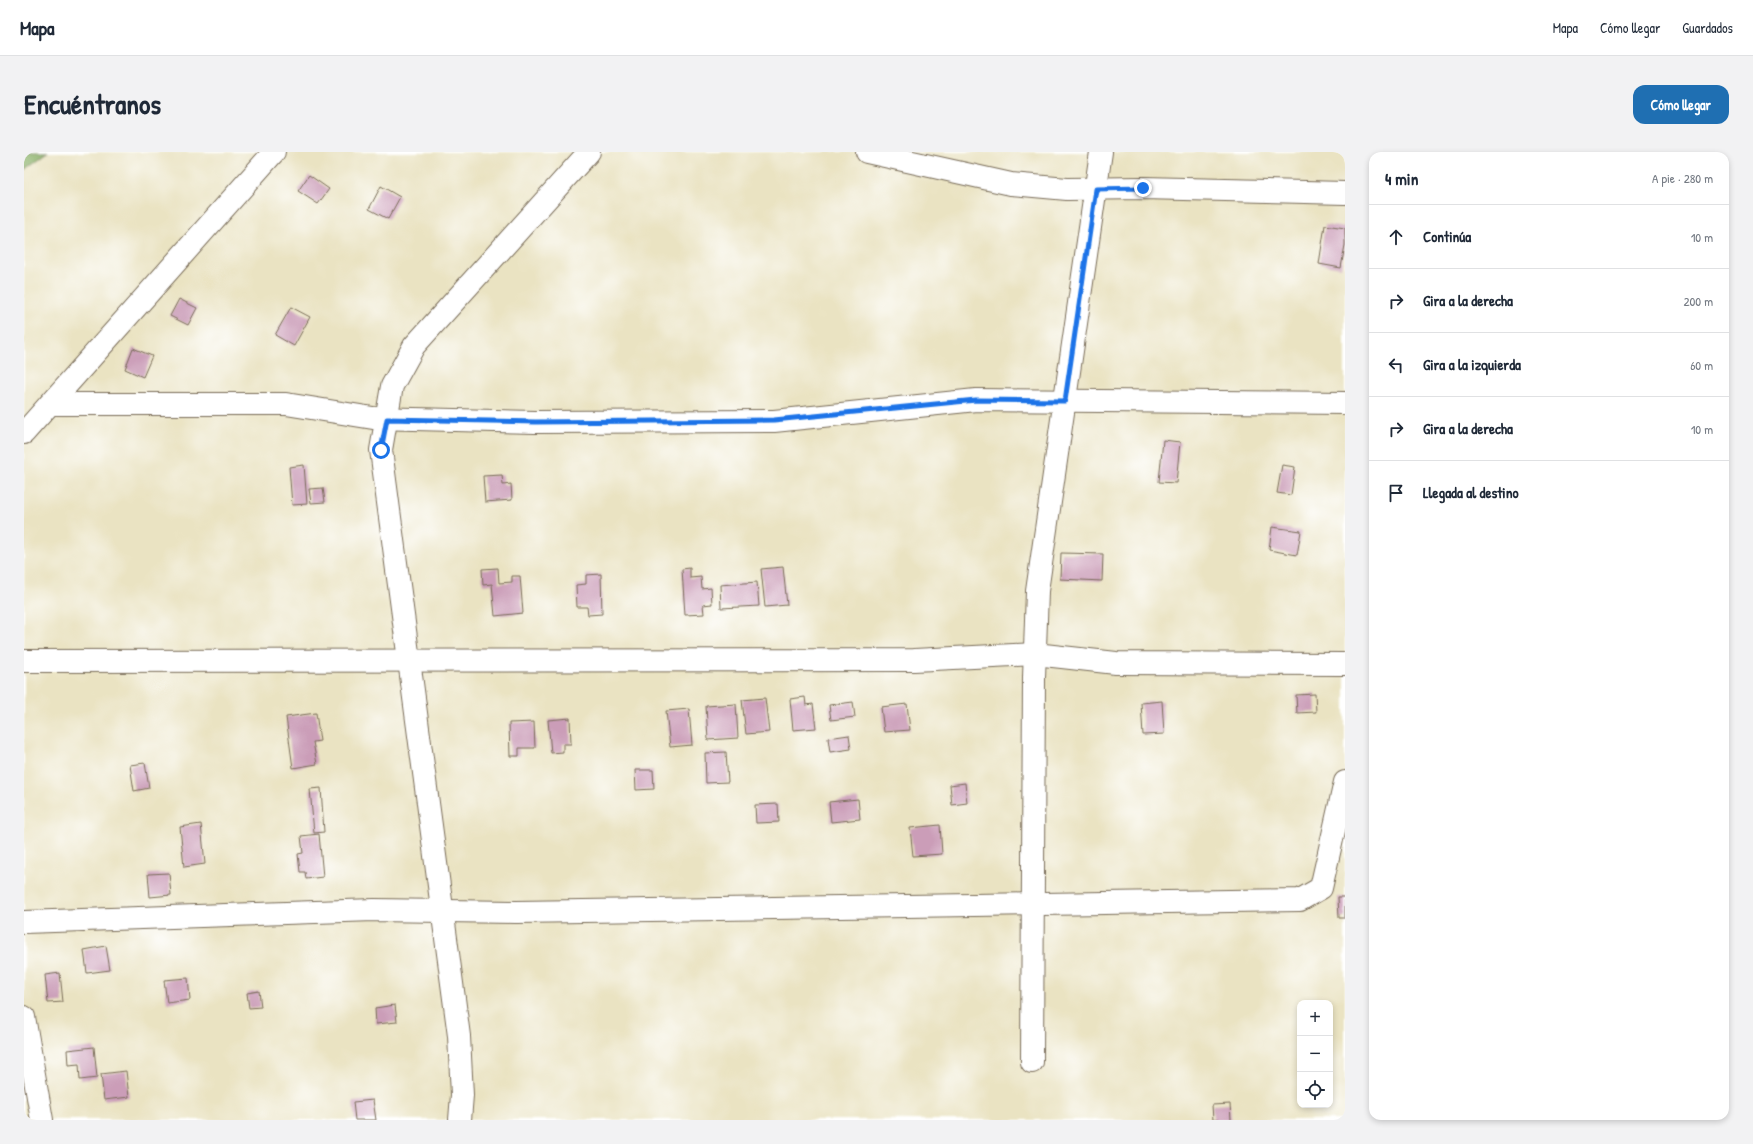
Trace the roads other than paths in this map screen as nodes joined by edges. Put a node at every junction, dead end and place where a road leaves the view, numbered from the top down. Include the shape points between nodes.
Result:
1 (274, 152) edge
2 (589, 152) edge
3 (867, 152) edge
4 (1101, 152) edge
5 (1096, 189) junction
6 (1345, 193) edge
7 (1065, 401) junction
8 (1345, 403) edge
9 (50, 404) junction
10 (387, 419) junction
11 (24, 433) edge
12 (1035, 654) junction
13 (24, 661) edge
14 (409, 661) junction
15 (1345, 664) edge
16 (1345, 782) edge
17 (1032, 904) junction
18 (443, 911) junction
19 (24, 922) edge
20 (24, 1018) edge
21 (1032, 1062) dead end
22 (42, 1120) edge
23 (460, 1120) edge

1 - 9 street
2 - 10 street via 414,346 392,386
3 - 5 street via 1011,184
4 - 5 street
5 - 6 street
5 - 7 street
7 - 8 street
7 - 10 street via 976,400 774,420 535,422
7 - 12 street via 1037,591
9 - 10 street via 286,404
9 - 11 street
10 - 14 street via 381,450
12 - 14 street via 914,660
12 - 15 street via 1116,663
12 - 17 street
13 - 14 street
14 - 18 street
16 - 17 street via 1321,888 1300,900
17 - 18 street
17 - 21 street
18 - 19 street via 374,910
18 - 23 street via 460,1036
20 - 22 street

